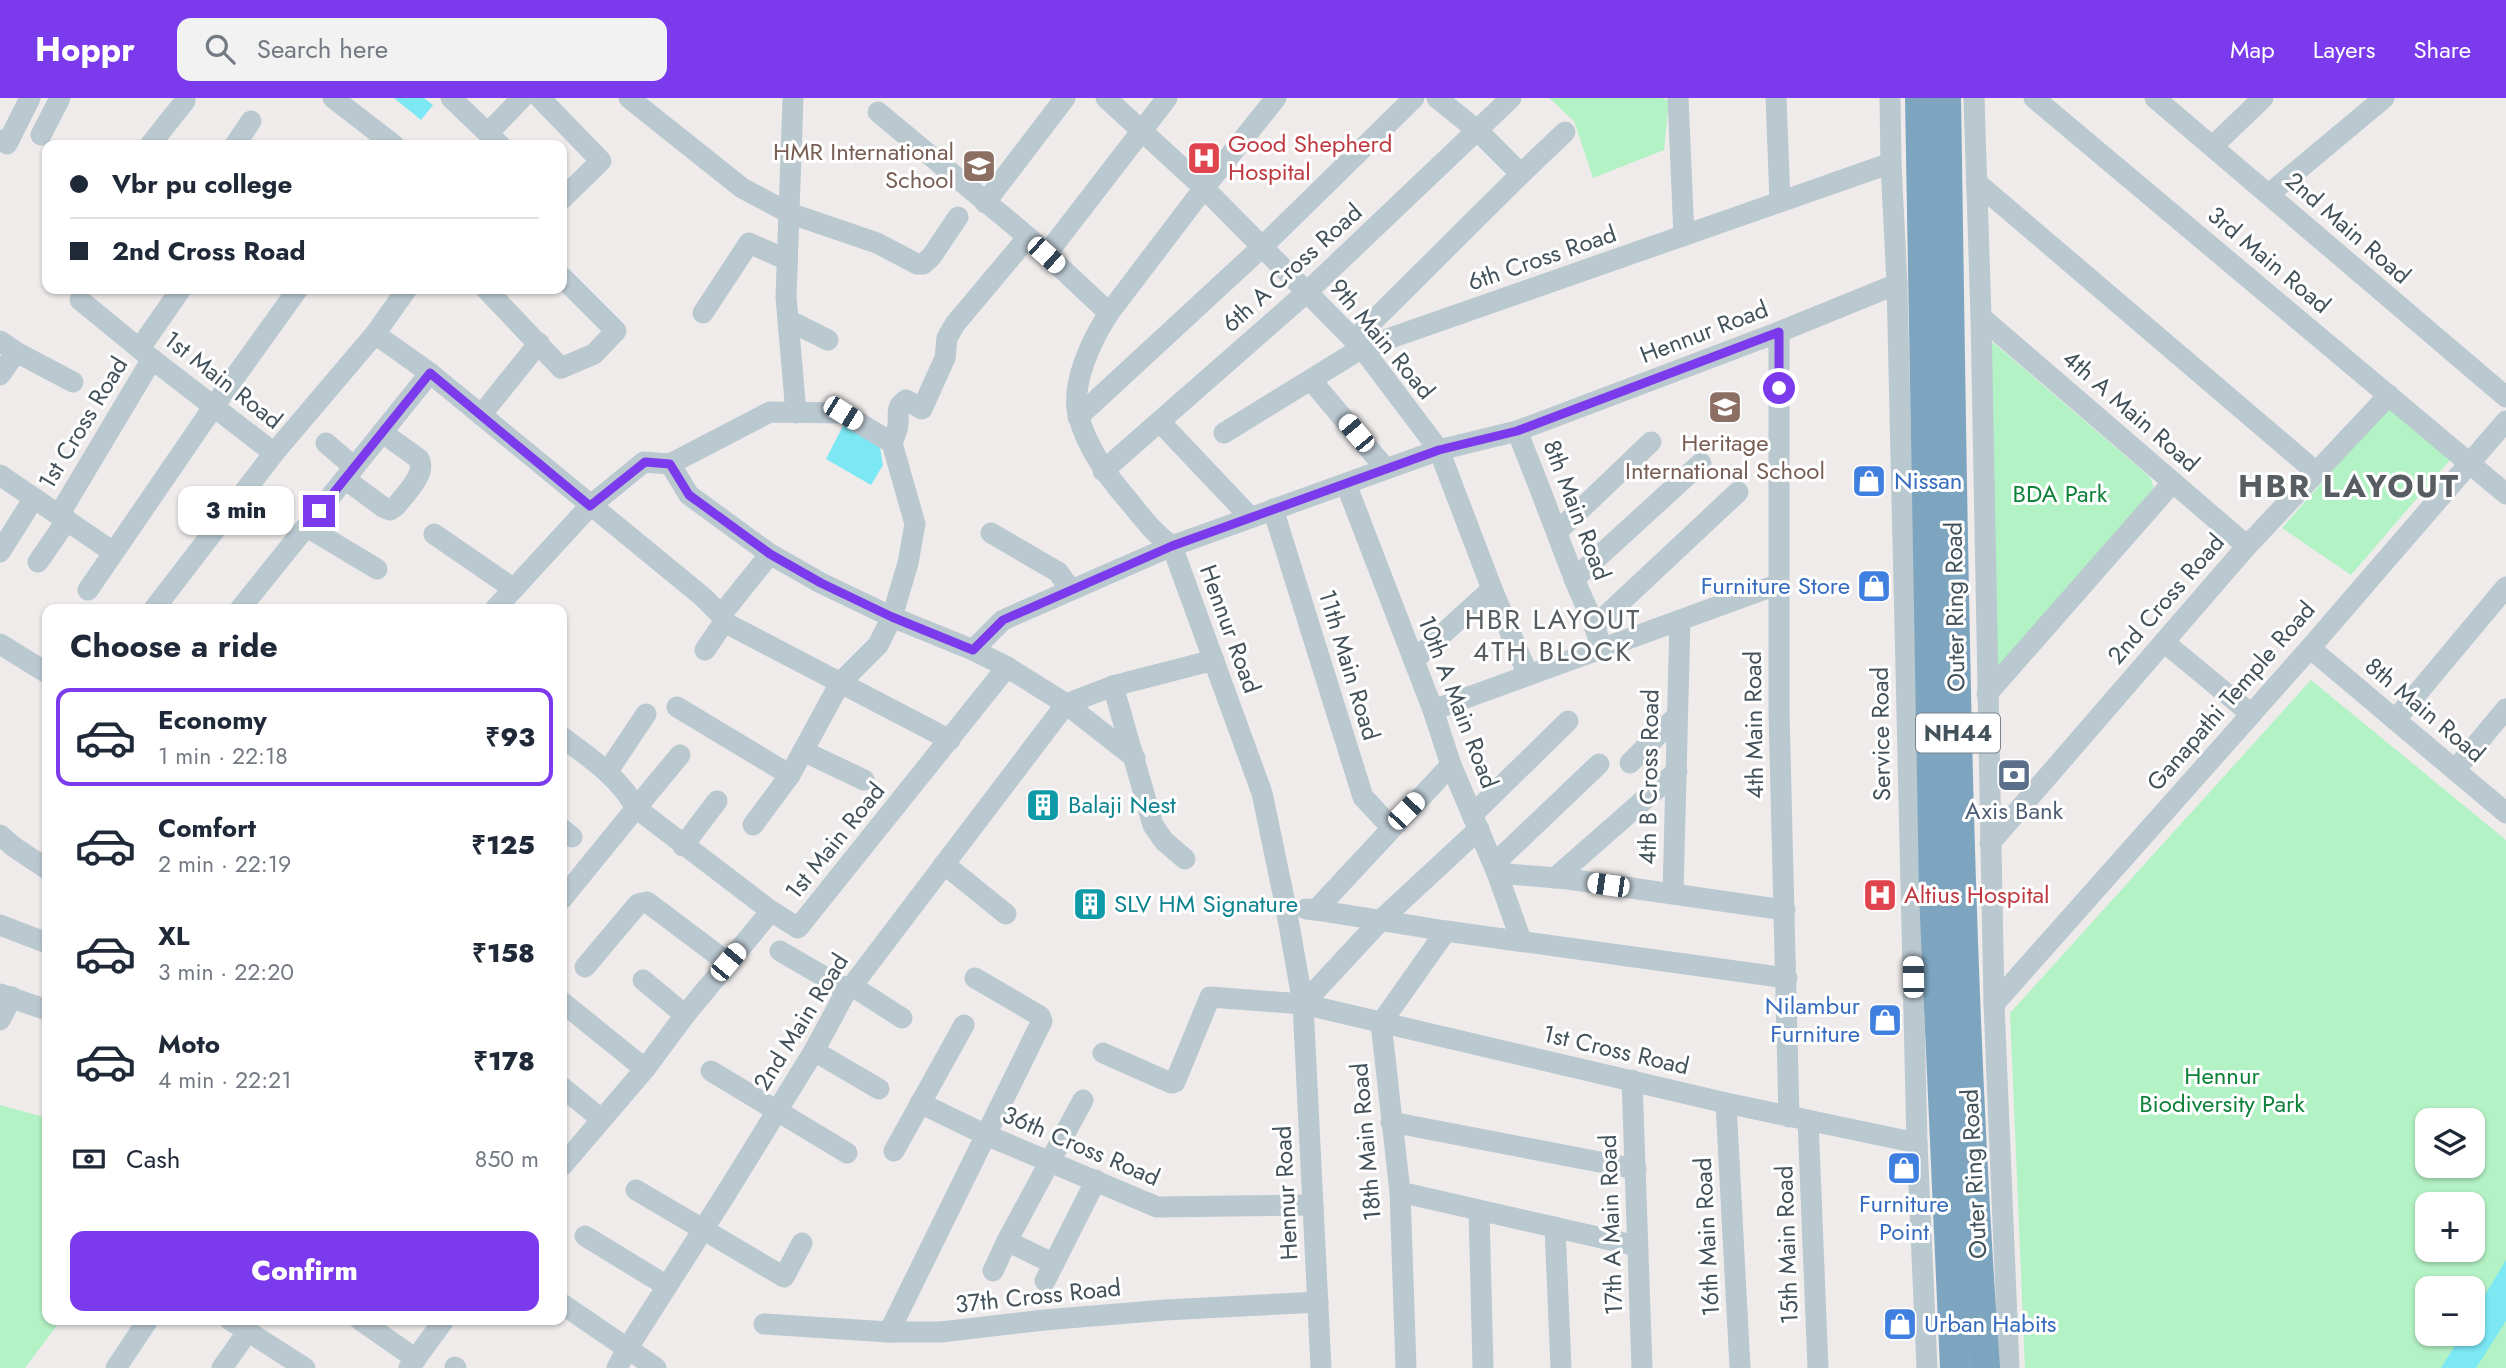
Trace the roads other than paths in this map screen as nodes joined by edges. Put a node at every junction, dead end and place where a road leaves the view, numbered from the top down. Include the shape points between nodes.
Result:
1 (30, 98) edge
2 (60, 98) edge
3 (333, 98) edge
4 (452, 98) edge
5 (522, 98) edge
6 (540, 98) edge
7 (629, 98) edge
8 (793, 98) edge
9 (1065, 98) edge
10 (1106, 98) edge
11 (1167, 98) edge
12 (1276, 98) edge
13 (1414, 98) edge
14 (1437, 98) edge
15 (1511, 98) edge
16 (1678, 98) edge
17 (1776, 98) edge
18 (1890, 98) edge
19 (1920, 98) edge
20 (1946, 98) edge
21 (1973, 98) edge
22 (2155, 98) edge
23 (2263, 98) edge
24 (2384, 98) edge
25 (2040, 100) edge
26 (185, 101) dead end
27 (878, 112) dead end
28 (251, 121) dead end
29 (1142, 130) junction
30 (1478, 131) junction
31 (1565, 132) dead end
32 (41, 135) dead end
33 (494, 139) edge
34 (0, 140) edge
35 (154, 140) edge
36 (238, 140) edge
37 (388, 140) edge
38 (2213, 146) junction
39 (1891, 163) junction
40 (1521, 174) junction
41 (1976, 182) junction
42 (1204, 188) junction
43 (567, 194) edge
44 (2269, 194) junction
45 (1780, 201) junction
46 (985, 203) junction
47 (789, 213) junction
48 (958, 217) dead end
49 (1684, 236) junction
50 (1028, 237) junction
51 (1262, 247) junction
52 (1046, 255) junction
53 (787, 260) junction
54 (567, 282) edge
55 (1897, 284) junction
56 (1307, 292) junction
57 (178, 294) edge
58 (294, 294) edge
59 (401, 294) edge
60 (491, 294) edge
61 (80, 300) dead end
62 (703, 313) dead end
63 (1109, 313) junction
64 (1981, 317) junction
65 (788, 320) junction
66 (1779, 332) junction
67 (375, 334) junction
68 (828, 340) dead end
69 (539, 343) junction
70 (1358, 344) junction
71 (8, 347) edge
72 (146, 354) junction
73 (430, 373) junction
74 (0, 375) edge
75 (1311, 380) junction
76 (74, 382) dead end
77 (2389, 395) junction
78 (2506, 397) edge
79 (214, 406) junction
80 (796, 413) junction
81 (481, 415) junction
82 (1078, 417) junction
83 (2506, 421) edge
84 (1160, 422) junction
85 (1517, 431) junction
86 (383, 433) junction
87 (1224, 433) dead end
88 (1651, 442) dead end
89 (326, 443) dead end
90 (892, 443) junction
91 (1439, 450) junction
92 (274, 453) junction
93 (1701, 463) dead end
94 (2470, 463) junction
95 (670, 464) junction
96 (1386, 469) junction
97 (1103, 471) junction
98 (2316, 472) junction
99 (349, 473) junction
100 (0, 475) edge
101 (2173, 482) junction
102 (1346, 484) junction
103 (1738, 492) dead end
104 (2506, 494) edge
105 (34, 498) junction
106 (590, 506) junction
107 (1273, 509) junction
108 (63, 517) junction
109 (1250, 517) junction
110 (307, 527) junction
111 (1558, 530) junction
112 (991, 533) dead end
113 (434, 534) dead end
114 (1172, 546) junction
115 (2247, 546) junction
116 (0, 552) edge
117 (113, 552) junction
118 (770, 554) junction
119 (38, 562) dead end
120 (377, 569) dead end
121 (1574, 579) junction
122 (1779, 584) junction
123 (2506, 587) edge
124 (514, 589) junction
125 (1492, 589) junction
126 (88, 590) dead end
127 (1071, 590) junction
128 (164, 604) edge
129 (244, 604) edge
130 (500, 604) edge
131 (892, 617) junction
132 (722, 619) junction
133 (1680, 620) junction
134 (1595, 626) junction
135 (2164, 642) junction
136 (0, 644) edge
137 (2310, 648) junction
138 (1601, 649) junction
139 (705, 650) dead end
140 (973, 650) junction
141 (1214, 660) junction
142 (1414, 660) junction
143 (1007, 667) junction
144 (42, 670) edge
145 (1528, 676) junction
146 (840, 683) junction
147 (1113, 686) junction
148 (1987, 694) junction
149 (1066, 704) junction
150 (677, 707) dead end
151 (2506, 709) edge
152 (1433, 710) junction
153 (646, 714) dead end
154 (2251, 714) junction
155 (1676, 717) junction
156 (2395, 720) junction
157 (1568, 721) dead end
158 (950, 740) junction
159 (567, 741) edge
160 (803, 751) junction
161 (680, 755) dead end
162 (1135, 758) junction
163 (1630, 762) dead end
164 (1599, 764) dead end
165 (1451, 765) junction
166 (2455, 770) junction
167 (608, 771) junction
168 (1676, 771) junction
169 (790, 775) junction
170 (864, 780) dead end
171 (717, 801) dead end
172 (636, 808) junction
173 (2506, 813) edge
174 (1476, 822) junction
175 (753, 825) dead end
176 (1391, 827) junction
177 (0, 835) edge
178 (1990, 843) junction
179 (683, 846) junction
180 (1185, 859) dead end
181 (944, 863) junction
182 (42, 866) edge
183 (1495, 869) junction
184 (1555, 878) junction
185 (567, 893) edge
186 (1673, 893) junction
187 (1286, 908) junction
188 (1317, 910) junction
189 (1785, 910) junction
190 (771, 911) junction
191 (1006, 914) dead end
192 (1382, 919) junction
193 (0, 925) edge
194 (1446, 931) junction
195 (1521, 940) junction
196 (42, 941) edge
197 (780, 951) dead end
198 (728, 962) junction
199 (585, 967) dead end
200 (975, 978) dead end
201 (1787, 978) junction
202 (643, 980) dead end
203 (849, 988) junction
204 (6, 995) edge
205 (1303, 1004) junction
206 (1994, 1004) junction
207 (42, 1008) edge
208 (567, 1011) edge
209 (685, 1015) junction
210 (902, 1018) dead end
211 (0, 1020) edge
212 (1381, 1023) junction
213 (964, 1025) dead end
214 (814, 1051) junction
215 (1103, 1053) dead end
216 (645, 1069) junction
217 (711, 1071) dead end
218 (1632, 1080) junction
219 (879, 1089) dead end
220 (567, 1091) edge
221 (1083, 1100) dead end
222 (920, 1103) junction
223 (1726, 1103) junction
224 (776, 1109) junction
225 (601, 1119) junction
226 (1799, 1119) junction
227 (1391, 1122) junction
228 (986, 1135) junction
229 (1917, 1143) junction
230 (894, 1151) dead end
231 (847, 1153) dead end
232 (567, 1160) edge
233 (1049, 1161) junction
234 (1636, 1170) junction
235 (1096, 1180) junction
236 (636, 1190) dead end
237 (1400, 1192) junction
238 (1313, 1205) junction
239 (1479, 1210) junction
240 (1555, 1227) junction
241 (704, 1230) junction
242 (585, 1236) dead end
243 (1007, 1241) junction
244 (802, 1243) dead end
245 (1637, 1246) junction
246 (993, 1270) dead end
247 (667, 1286) junction
248 (1318, 1302) junction
249 (567, 1309) edge
250 (764, 1324) dead end
251 (145, 1325) edge
252 (238, 1325) edge
253 (366, 1325) edge
254 (440, 1325) edge
255 (248, 1331) junction
256 (890, 1332) junction
257 (622, 1359) edge
258 (413, 1363) edge
259 (116, 1368) edge
260 (222, 1368) edge
261 (305, 1368) edge
262 (656, 1368) edge
263 (1321, 1368) edge
264 (1406, 1368) edge
265 (1483, 1368) edge
266 (1561, 1368) edge
267 (1642, 1368) edge
268 (1740, 1368) edge
269 (1818, 1368) edge
270 (1927, 1368) edge
271 (1955, 1368) edge
272 (1985, 1368) edge
273 (2009, 1368) edge

1 - 34 street via 7,144
2 - 32 street
3 - 37 street
4 - 33 street
5 - 33 street
6 - 43 street via 601,162
7 - 47 street via 742,188
8 - 47 street
9 - 46 street
10 - 29 street, 9th Main Road
11 - 29 street
12 - 42 street
13 - 51 street
14 - 30 street
15 - 30 street, 6th A Cross Road
16 - 49 street
17 - 45 street
18 - 39 street, Service Road
19 - 271 highway, Outer Ring Road / NH44 via 1934,893
20 - 272 highway, Outer Ring Road / NH44 via 1967,1021
21 - 41 street
22 - 38 street, 2nd Main Road
23 - 38 street
24 - 44 street
25 - 77 street, 3rd Main Road
26 - 35 street
27 - 46 street
28 - 36 street
29 - 42 street, 9th Main Road
29 - 52 street
30 - 40 street
30 - 56 street, 6th A Cross Road
31 - 40 street
38 - 44 street, 2nd Main Road
39 - 45 street, 6th Cross Road
39 - 55 street, Service Road
40 - 70 street
41 - 64 street
41 - 98 street
42 - 51 street, 9th Main Road
42 - 63 street
44 - 78 street, 2nd Main Road
45 - 49 street, 6th Cross Road
46 - 50 street
47 - 48 street via 858,235 917,264 931,257
47 - 53 street
49 - 70 street, 6th Cross Road
50 - 52 street
50 - 90 street via 955,324 922,409 906,401 901,404
51 - 56 street, 9th Main Road
51 - 82 street
52 - 63 street
53 - 62 street via 749,243
53 - 65 street
54 - 69 street via 616,331 594,354 561,368
55 - 66 street, Hennur Road
55 - 229 street, Service Road
56 - 70 street, 9th Main Road
56 - 84 street, 6th A Cross Road
57 - 72 street, 1st Main Road
58 - 79 street
59 - 67 street
60 - 69 street
61 - 72 street, 1st Main Road
63 - 82 street via 1078,379
64 - 101 street, 4th A Main Road
64 - 148 street
65 - 68 street
65 - 80 street
66 - 85 street, Hennur Road
66 - 122 street, 4th Main Road
67 - 73 street
67 - 92 street
69 - 81 street
70 - 75 street, 6th Cross Road
70 - 91 street, 9th Main Road
71 - 74 street
71 - 76 street
72 - 79 street, 1st Main Road
72 - 108 street, 1st Cross Road
73 - 81 street
73 - 86 street
75 - 87 street, 6th Cross Road
75 - 96 street
77 - 94 street, 3rd Main Road
77 - 98 street, 2nd Cross Road
79 - 92 street, 1st Main Road
79 - 117 street
80 - 90 street via 843,413
80 - 95 street via 770,412
81 - 106 street
82 - 97 street
83 - 94 street, Ganapathi Temple Road
84 - 97 street, 6th A Cross Road
84 - 109 street
85 - 91 street, Hennur Road
85 - 111 street, 8th Main Road
86 - 99 street
86 - 99 street via 422,463 422,471 396,506 390,510 383,507
88 - 111 street
89 - 99 street
90 - 131 street via 915,524
91 - 96 street, Hennur Road
91 - 125 street, 9th Main Road
92 - 128 street
93 - 121 street
94 - 104 street, 3rd Main Road
94 - 137 street, Ganapathi Temple Road
95 - 106 street via 645,462
95 - 118 street via 689,495
96 - 102 street, Hennur Road
97 - 114 street via 1158,537
98 - 115 street, 2nd Cross Road
99 - 110 street
100 - 105 street
101 - 115 street, 4th A Main Road
101 - 148 street
102 - 107 street, Hennur Road
102 - 142 street, 10th A Main Road
103 - 134 street
105 - 108 street
105 - 116 street
106 - 124 street
106 - 132 street via 704,597
107 - 109 street, Hennur Road
107 - 176 street, 11th Main Road via 1363,797
108 - 117 street
108 - 119 street, 1st Cross Road
109 - 114 street, Hennur Road
110 - 120 street
110 - 129 street
111 - 121 street, 8th Main Road
112 - 127 street via 1058,572
113 - 124 street
114 - 127 street
114 - 141 street, Hennur Road
115 - 135 street, 2nd Cross Road
117 - 126 street
118 - 131 street
118 - 132 street
121 - 134 street, 8th Main Road
122 - 133 street
122 - 189 street, 4th Main Road
123 - 156 street
124 - 130 street
125 - 142 street
125 - 145 street, 9th Main Road
127 - 140 street via 1003,620
131 - 140 street
131 - 146 street via 878,645
132 - 139 street
132 - 146 street
133 - 138 street
133 - 155 street, 4th B Cross Road
134 - 138 street, 8th Main Road
135 - 154 street
135 - 178 street, 2nd Cross Road
136 - 144 street
137 - 154 street, Ganapathi Temple Road
137 - 156 street, 8th Main Road
138 - 145 street
140 - 143 street
141 - 147 street
141 - 187 street, Hennur Road via 1262,793
142 - 152 street, 10th A Main Road
143 - 149 street
143 - 158 street, 1st Main Road
145 - 152 street
146 - 158 street
146 - 160 street
147 - 149 street
147 - 162 street
148 - 178 street
149 - 162 street
149 - 181 street, 2nd Main Road
150 - 169 street
151 - 166 street
152 - 165 street, 10th A Main Road
153 - 167 street
154 - 206 street, Ganapathi Temple Road
155 - 163 street
155 - 168 street, 4th B Cross Road
156 - 166 street, 8th Main Road
157 - 174 street
158 - 190 street, 1st Main Road via 798,928
159 - 167 street
160 - 169 street
160 - 170 street
161 - 172 street
162 - 180 street via 1153,825
164 - 183 street
165 - 174 street, 10th A Main Road
165 - 176 street
166 - 173 street, 8th Main Road
167 - 172 street
168 - 184 street
168 - 186 street, 4th B Cross Road
169 - 175 street
171 - 179 street
172 - 179 street
172 - 185 street
174 - 183 street, 10th A Main Road
174 - 192 street
176 - 188 street
177 - 182 street
178 - 206 street
179 - 190 street
181 - 191 street
181 - 203 street, 2nd Main Road
183 - 184 street
183 - 195 street, 10th A Main Road
184 - 186 street
186 - 189 street
187 - 188 street
187 - 205 street, Hennur Road
188 - 192 street
189 - 201 street, 4th Main Road
190 - 198 street, 1st Main Road
192 - 194 street
192 - 205 street
193 - 196 street
194 - 195 street
194 - 212 street
195 - 201 street
197 - 203 street
198 - 199 street via 646,902 638,904
198 - 209 street, 1st Main Road
200 - 228 street via 1043,1018
201 - 226 street, 4th Main Road
202 - 209 street
203 - 210 street
203 - 214 street, 2nd Main Road
204 - 207 street
204 - 211 street
205 - 212 street, 1st Cross Road
205 - 215 street, 1st Cross Road via 1210,997 1171,1083
205 - 238 street, Hennur Road
206 - 273 street
208 - 216 street
209 - 216 street, 1st Main Road
212 - 218 street, 1st Cross Road
212 - 227 street, 18th Main Road
213 - 222 street
214 - 219 street
214 - 224 street, 2nd Main Road
216 - 225 street, 1st Main Road
217 - 224 street
218 - 223 street, 1st Cross Road
218 - 234 street, 17th A Main Road
220 - 225 street
221 - 233 street
222 - 228 street, 36th Cross Road
222 - 230 street
223 - 226 street, 1st Cross Road
223 - 268 street, 16th Main Road
224 - 231 street
224 - 241 street, 2nd Main Road
225 - 232 street, 1st Main Road
226 - 229 street, 1st Cross Road
226 - 269 street, 15th Main Road
227 - 234 street
227 - 237 street, 18th Main Road
228 - 233 street, 36th Cross Road
228 - 256 street
229 - 270 street, Service Road
233 - 235 street, 36th Cross Road
233 - 243 street
234 - 245 street, 17th A Main Road
235 - 238 street, 36th Cross Road via 1157,1207
235 - 243 street via 1050,1272
236 - 241 street
237 - 239 street
237 - 264 street, 18th Main Road
238 - 248 street, Hennur Road
239 - 240 street
239 - 265 street
240 - 245 street
240 - 266 street
241 - 244 street via 784,1277
241 - 247 street, 2nd Main Road
242 - 247 street
243 - 246 street
245 - 267 street, 17th A Main Road
247 - 257 street, 2nd Main Road
248 - 256 street, 37th Cross Road via 1151,1311 941,1332
248 - 263 street, Hennur Road
249 - 257 street
250 - 256 street, 37th Cross Road
251 - 259 street
252 - 255 street
253 - 258 street
254 - 258 street
255 - 260 street
255 - 261 street
257 - 262 street

